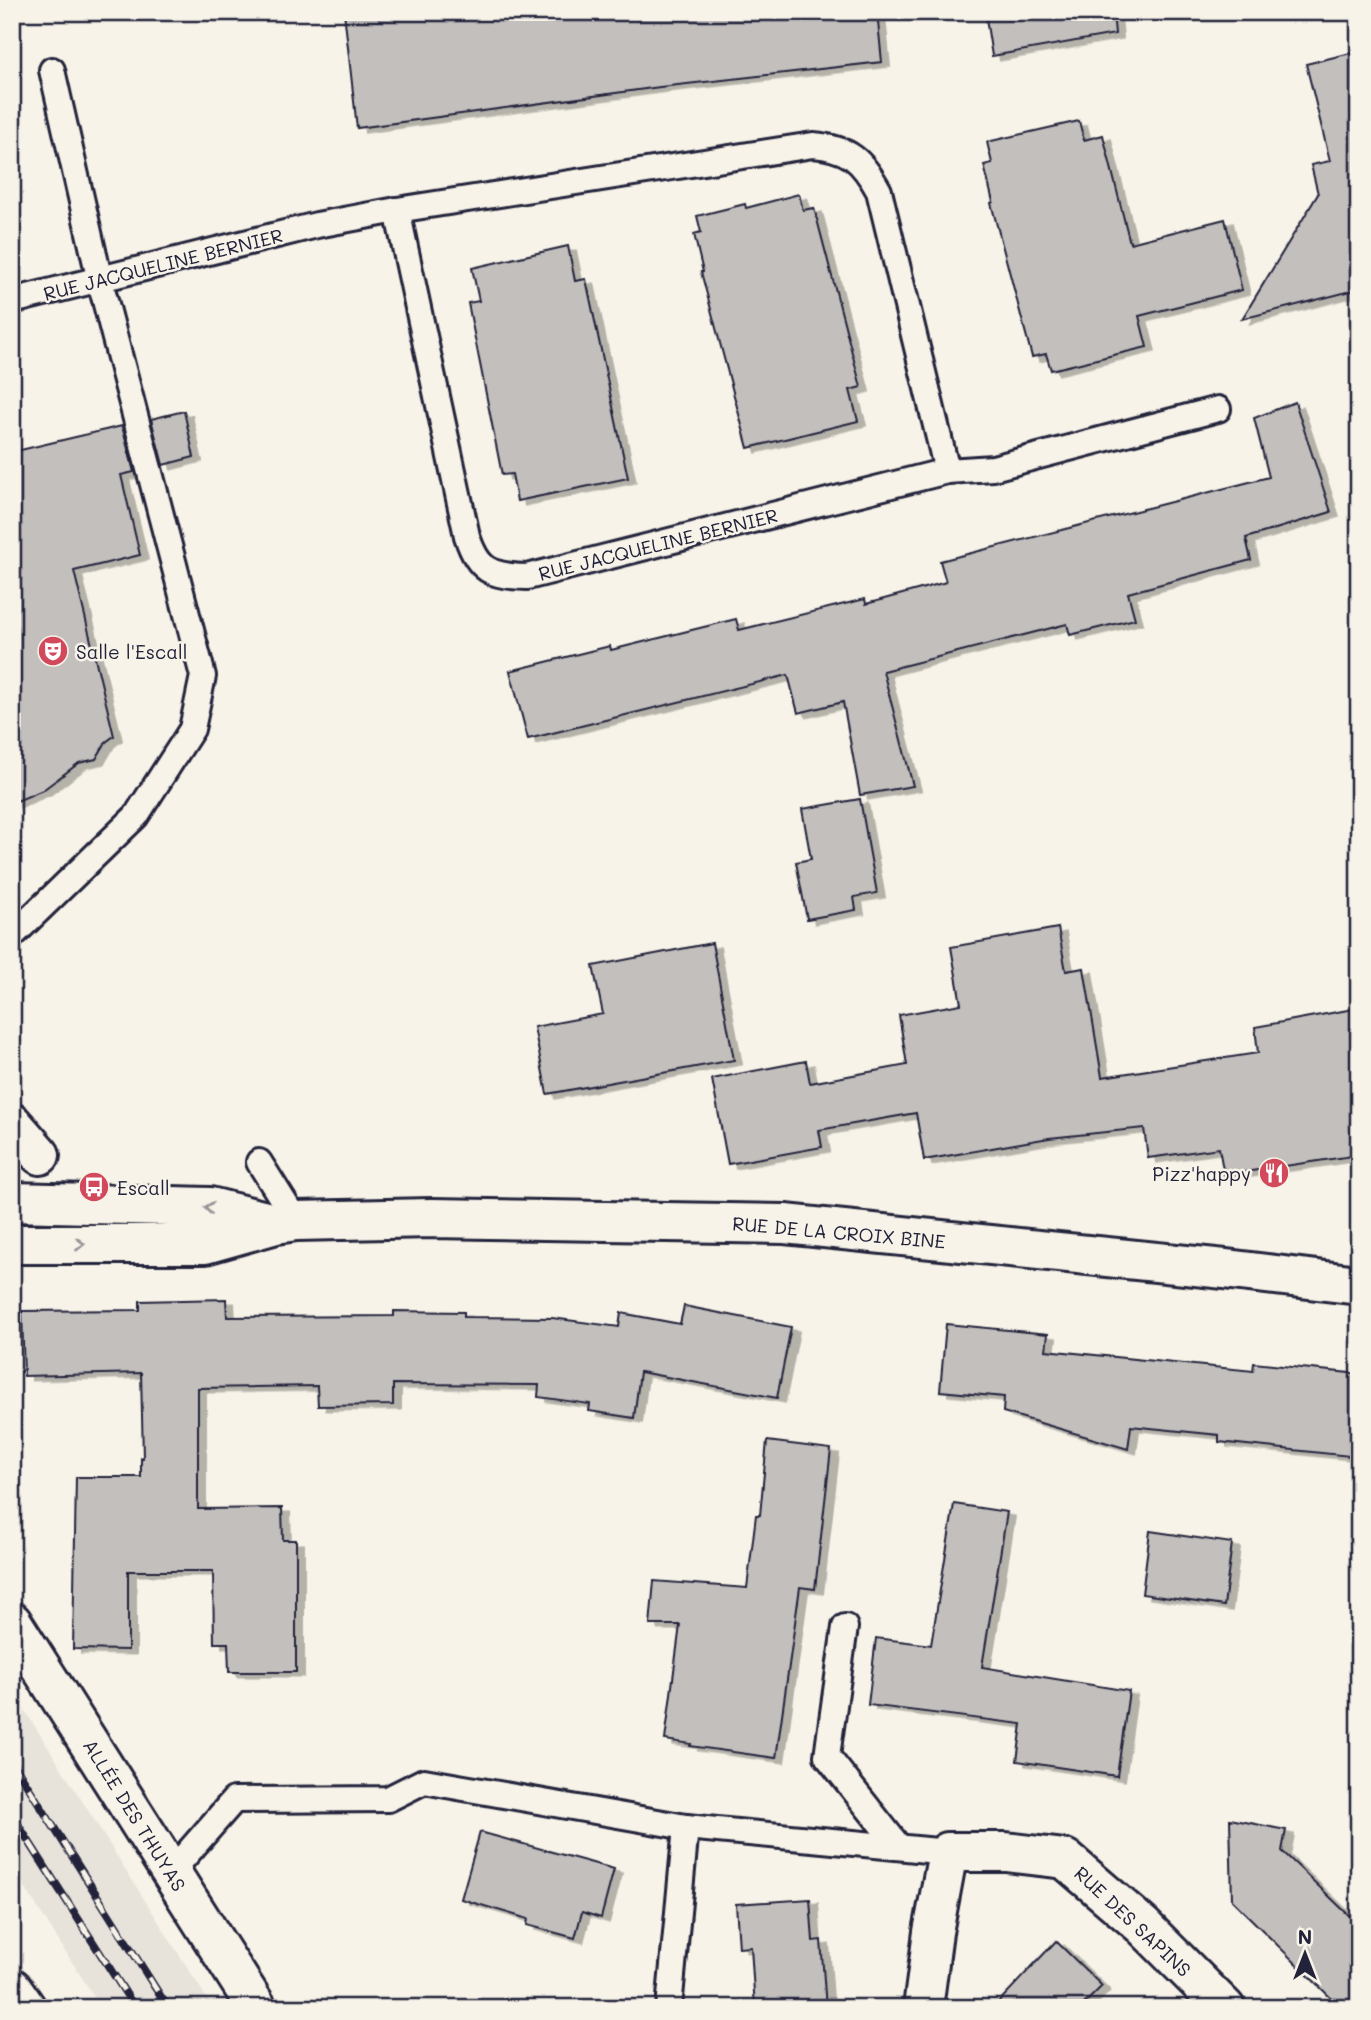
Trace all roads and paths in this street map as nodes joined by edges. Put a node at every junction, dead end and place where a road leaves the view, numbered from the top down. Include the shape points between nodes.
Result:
1 (51, 70) dead end
2 (397, 210) junction
3 (100, 281) junction
4 (12, 301) edge
5 (1218, 409) dead end
6 (947, 471) junction
7 (12, 936) edge
8 (12, 1123) edge
9 (40, 1155) dead end
10 (259, 1162) dead end
11 (12, 1202) edge
12 (286, 1222) junction
13 (13, 1242) edge
14 (1359, 1285) edge
15 (12, 1622) edge
16 (845, 1627) dead end
17 (686, 1827) junction
18 (899, 1847) junction
19 (948, 1852) junction
20 (171, 1872) junction
21 (12, 1988) edge
22 (26, 2008) edge
23 (257, 2008) edge
24 (669, 2008) edge
25 (923, 2008) edge
26 (1225, 2008) edge

1 - 3 lane
2 - 3 lane, RUE JACQUELINE BERNIER via 317,225
2 - 6 lane, RUE JACQUELINE BERNIER via 813,145 851,155 866,167 878,191
2 - 6 lane, RUE JACQUELINE BERNIER via 467,536 474,557 487,569 527,577
3 - 4 lane, RUE JACQUELINE BERNIER
3 - 7 lane via 203,676 192,729 136,816
5 - 6 lane, RUE JACQUELINE BERNIER via 993,468
8 - 9 street
10 - 12 lane
12 -> 11 street, RUE DE LA CROIX BINE via 210,1207
13 -> 12 street, RUE DE LA CROIX BINE via 205,1244
12 - 14 street, RUE DE LA CROIX BINE via 446,1218 785,1224
15 - 20 street, ALLÉE DES THUYAS
16 - 18 lane via 827,1756
17 - 18 lane
17 - 20 lane via 424,1781 388,1798 234,1800
17 - 24 lane
18 - 19 lane
19 - 25 street
19 - 26 street, RUE DES SAPINS via 1065,1859 1143,1926
20 - 23 street, ALLÉE DES THUYAS
21 - 22 street

